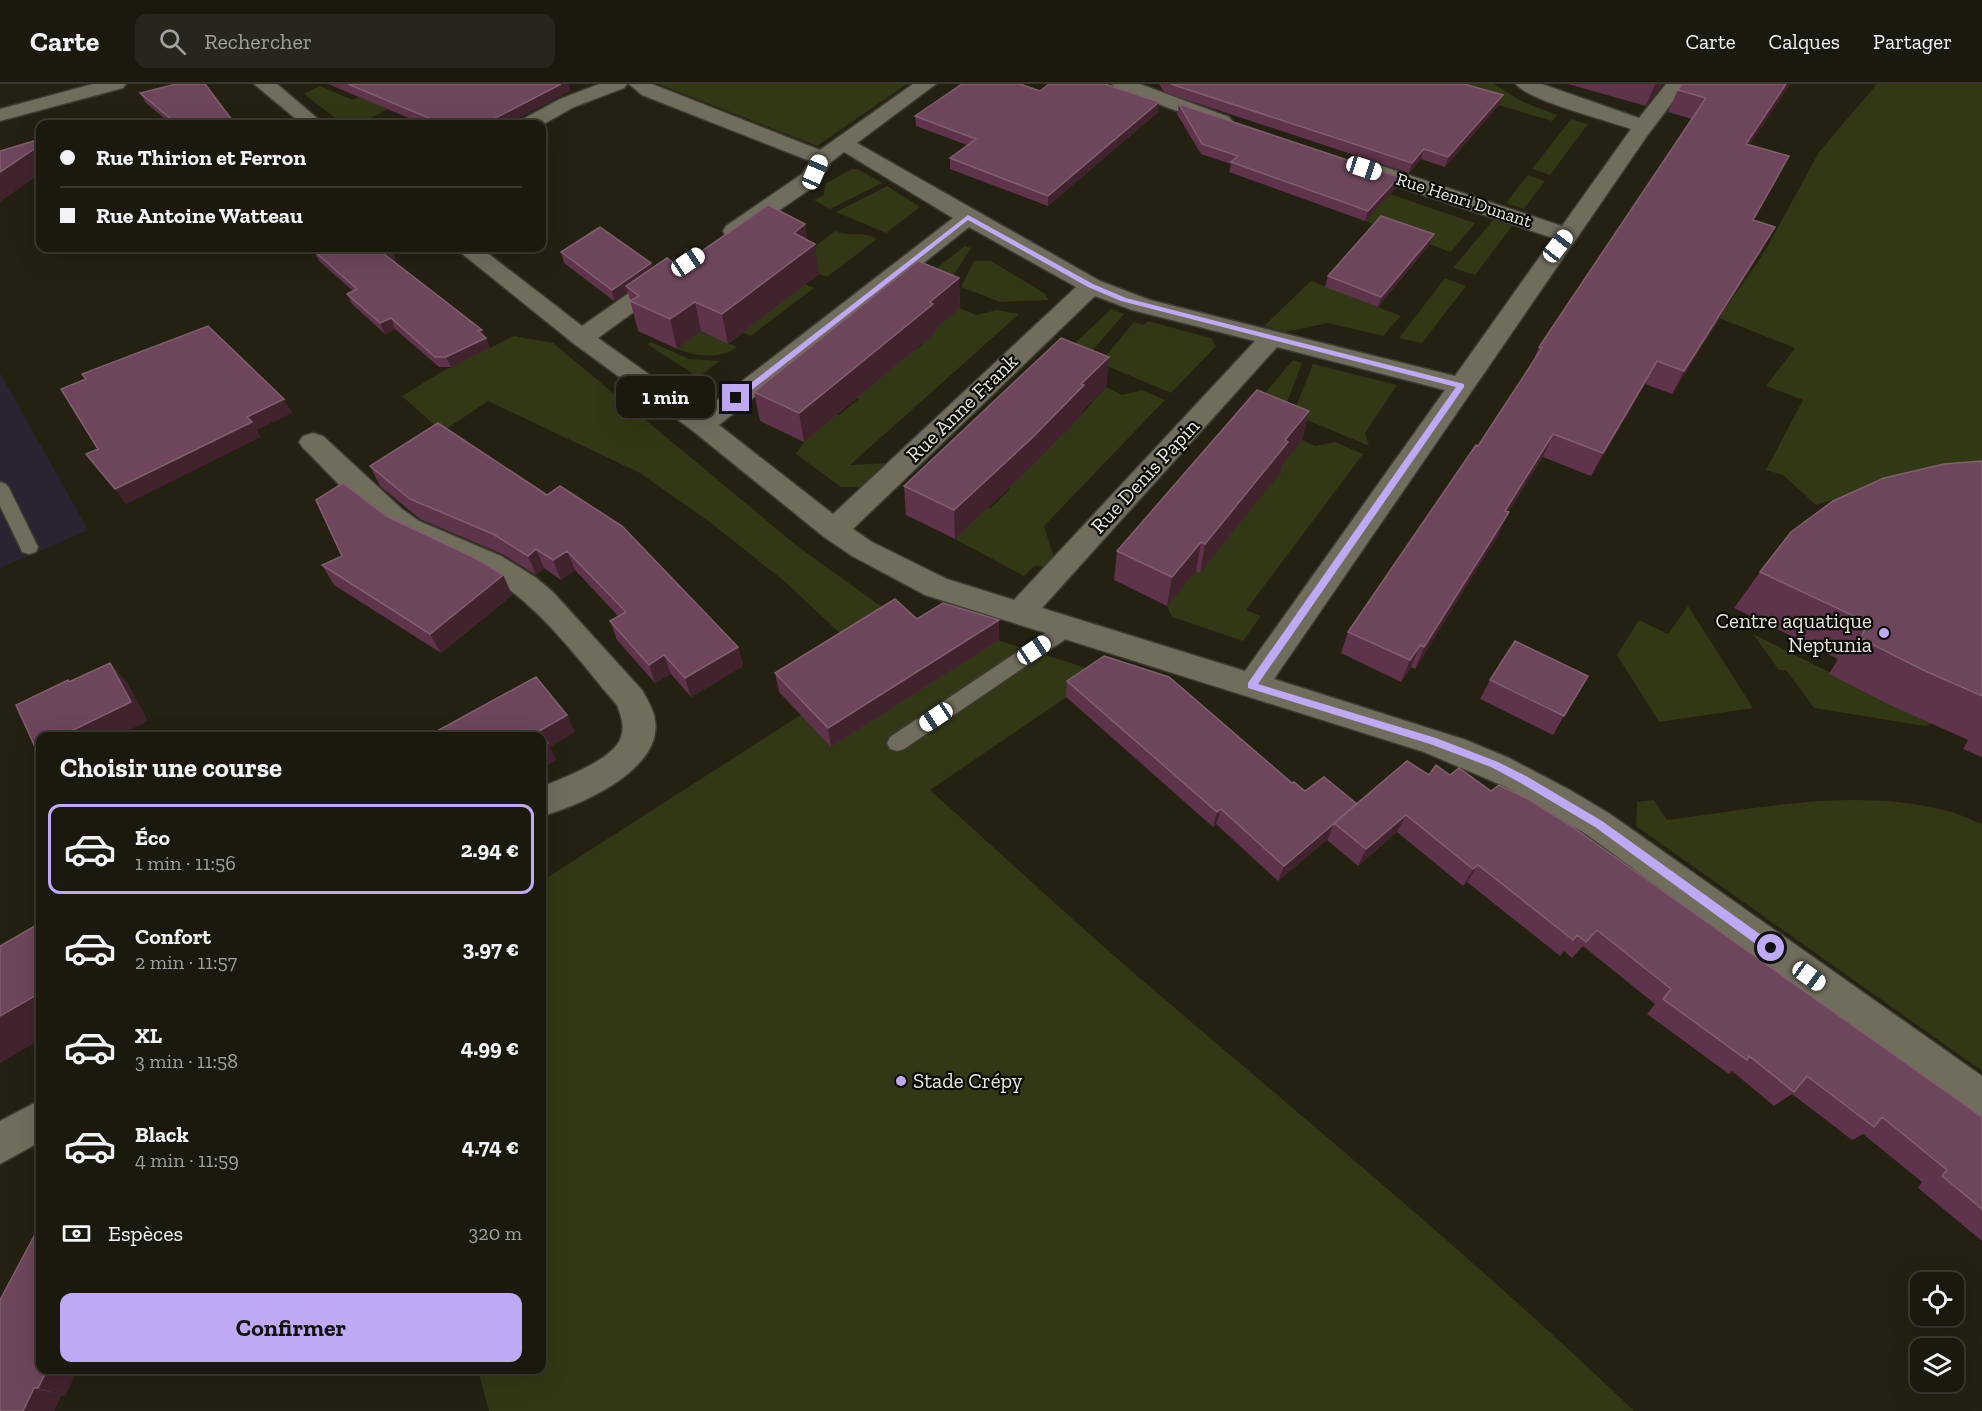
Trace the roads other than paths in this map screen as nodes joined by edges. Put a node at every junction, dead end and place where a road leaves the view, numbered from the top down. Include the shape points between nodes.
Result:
1 (66, 84) edge
2 (116, 84) edge
3 (264, 84) edge
4 (617, 84) edge
5 (639, 84) edge
6 (926, 84) edge
7 (1122, 84) edge
8 (1526, 84) edge
9 (1676, 84) edge
10 (0, 102) edge
11 (0, 115) edge
12 (309, 120) edge
13 (535, 120) edge
14 (1240, 126) edge
15 (1643, 126) junction
16 (843, 143) junction
17 (822, 158) junction
18 (1342, 160) edge
19 (968, 218) junction
20 (1567, 235) junction
21 (716, 243) edge
22 (472, 252) edge
23 (688, 262) edge
24 (1091, 286) junction
25 (582, 338) junction
26 (1271, 339) junction
27 (1461, 386) junction
28 (702, 425) junction
29 (313, 442) dead end
30 (0, 488) edge
31 (834, 530) junction
32 (29, 547) dead end
33 (1020, 613) junction
34 (1069, 627) junction
35 (1252, 686) junction
36 (897, 743) dead end
37 (546, 800) edge
38 (1982, 1100) edge
39 (36, 1122) edge
40 (0, 1144) edge

1 - 10 street
2 - 11 street
3 - 12 street
4 - 13 street
5 - 17 street via 649,92
6 - 16 street
7 - 14 street
8 - 15 street
9 - 15 street
15 - 20 street
16 - 17 street
16 - 19 street
17 - 21 street via 811,178
18 - 20 street, Rue Henri Dunant
19 - 24 street
19 - 28 street
20 - 27 street
22 - 25 street
23 - 25 street
24 - 26 street via 1141,305
24 - 31 street, Rue Anne Frank
25 - 28 street
26 - 27 street
26 - 33 street, Rue Denis Papin
27 - 35 street
28 - 31 street
29 - 37 street via 409,528 491,564 524,585 632,699 641,726 632,751 595,779
30 - 32 lane
31 - 33 street via 936,587
33 - 34 street
34 - 35 street
34 - 36 lane
35 - 38 street via 1466,753 1555,797
39 - 40 street

